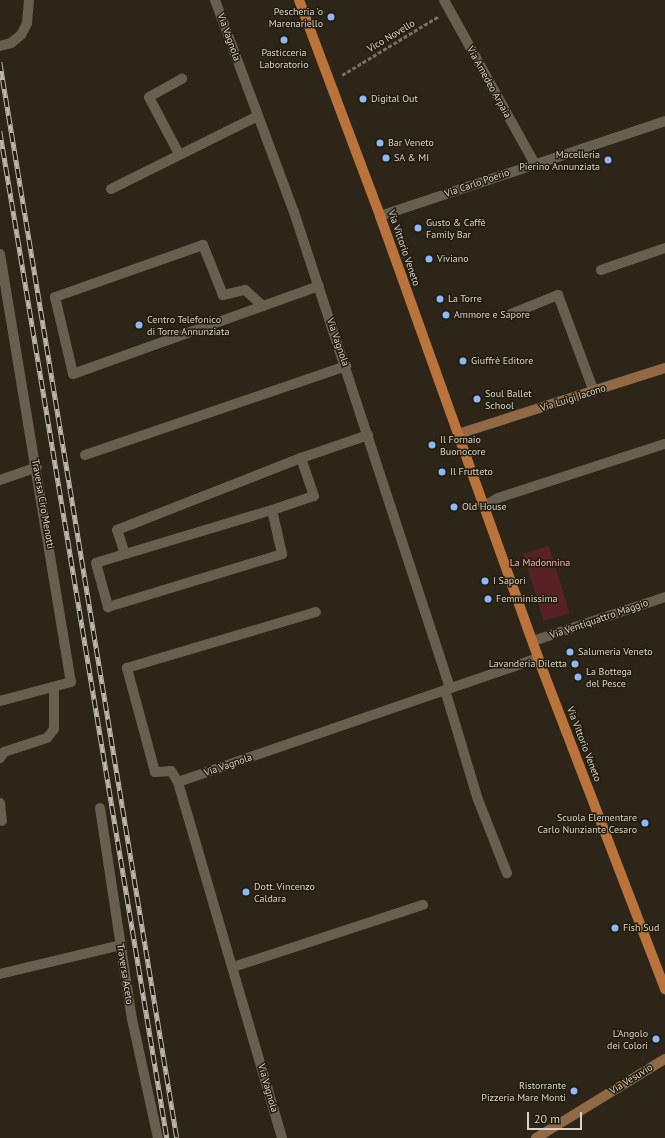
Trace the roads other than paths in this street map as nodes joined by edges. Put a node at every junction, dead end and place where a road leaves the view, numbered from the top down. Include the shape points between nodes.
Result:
1 (29, 0) edge
2 (215, 0) edge
3 (299, 0) edge
4 (444, 0) edge
5 (0, 46) edge
6 (182, 79) dead end
7 (258, 116) junction
8 (665, 121) edge
9 (178, 154) junction
10 (534, 164) junction
11 (111, 189) dead end
12 (380, 216) junction
13 (665, 248) edge
14 (0, 254) edge
15 (601, 270) dead end
16 (319, 286) junction
17 (263, 306) junction
18 (511, 314) dead end
19 (346, 366) junction
20 (665, 368) edge
21 (594, 392) junction
22 (458, 434) junction
23 (368, 435) junction
24 (664, 444) dead end
25 (84, 455) dead end
26 (301, 458) junction
27 (37, 467) junction
28 (0, 480) edge
29 (484, 506) junction
30 (272, 510) junction
31 (125, 554) junction
32 (665, 596) edge
33 (316, 612) dead end
34 (532, 641) junction
35 (538, 658) junction
36 (54, 687) junction
37 (448, 689) junction
38 (0, 701) edge
39 (0, 758) edge
40 (178, 782) junction
41 (0, 803) edge
42 (100, 808) dead end
43 (2, 821) dead end
44 (507, 874) dead end
45 (423, 905) dead end
46 (121, 945) junction
47 (232, 967) junction
48 (0, 974) edge
49 (665, 988) edge
50 (665, 1059) edge
51 (158, 1138) edge
52 (282, 1138) edge
53 (536, 1138) edge

1 - 5 street via 27,22 21,35 11,43
2 - 7 street, Via Vagnola
3 - 12 main road, Via Vittorio Veneto
4 - 10 street, Via Amedeo Arpaia
6 - 9 street via 149,97
7 - 9 street
7 - 16 street, Via Vagnola
8 - 10 street, Via Carlo Poerio
9 - 11 street
10 - 12 street, Via Carlo Poerio
12 - 22 main road, Via Vittorio Veneto
13 - 15 street
14 - 27 street, Traversa Ciro Menotti
16 - 17 street
16 - 19 street, Via Vagnola
17 - 17 street via 73,374 55,296 203,245 223,295 245,290
18 - 21 street via 558,295
19 - 23 street, Via Vagnola
19 - 25 street
20 - 21 street, Via Luigi Iacono
21 - 22 street, Via Luigi Iacono
22 - 29 main road, Via Vittorio Veneto
23 - 26 street
23 - 37 street, Via Vagnola
24 - 29 street via 498,498
26 - 30 street via 314,496
26 - 31 street via 117,530
27 - 28 street
27 - 36 street, Traversa Ciro Menotti via 71,682
29 - 34 main road, Via Vittorio Veneto
30 - 31 street
30 - 31 street via 282,554 108,607 96,563
32 - 34 street, Via Ventiquattro Maggio
33 - 40 street via 127,668 155,772 171,771
34 - 35 main road, Via Vittorio Veneto
35 - 37 street
35 - 49 main road, Via Vittorio Veneto
36 - 38 street, Traversa Ciro Menotti
36 - 39 street via 54,729 47,738 4,752
37 - 40 street, Via Vagnola
37 - 44 street, Via Vagnola via 477,797
40 - 47 street, Via Vagnola
41 - 43 street
42 - 46 street, Traversa Aceto
45 - 47 street
46 - 48 street
46 - 51 street, Traversa Aceto via 132,1019
47 - 52 street, Via Vagnola
50 - 53 street, Via Vesuvio

